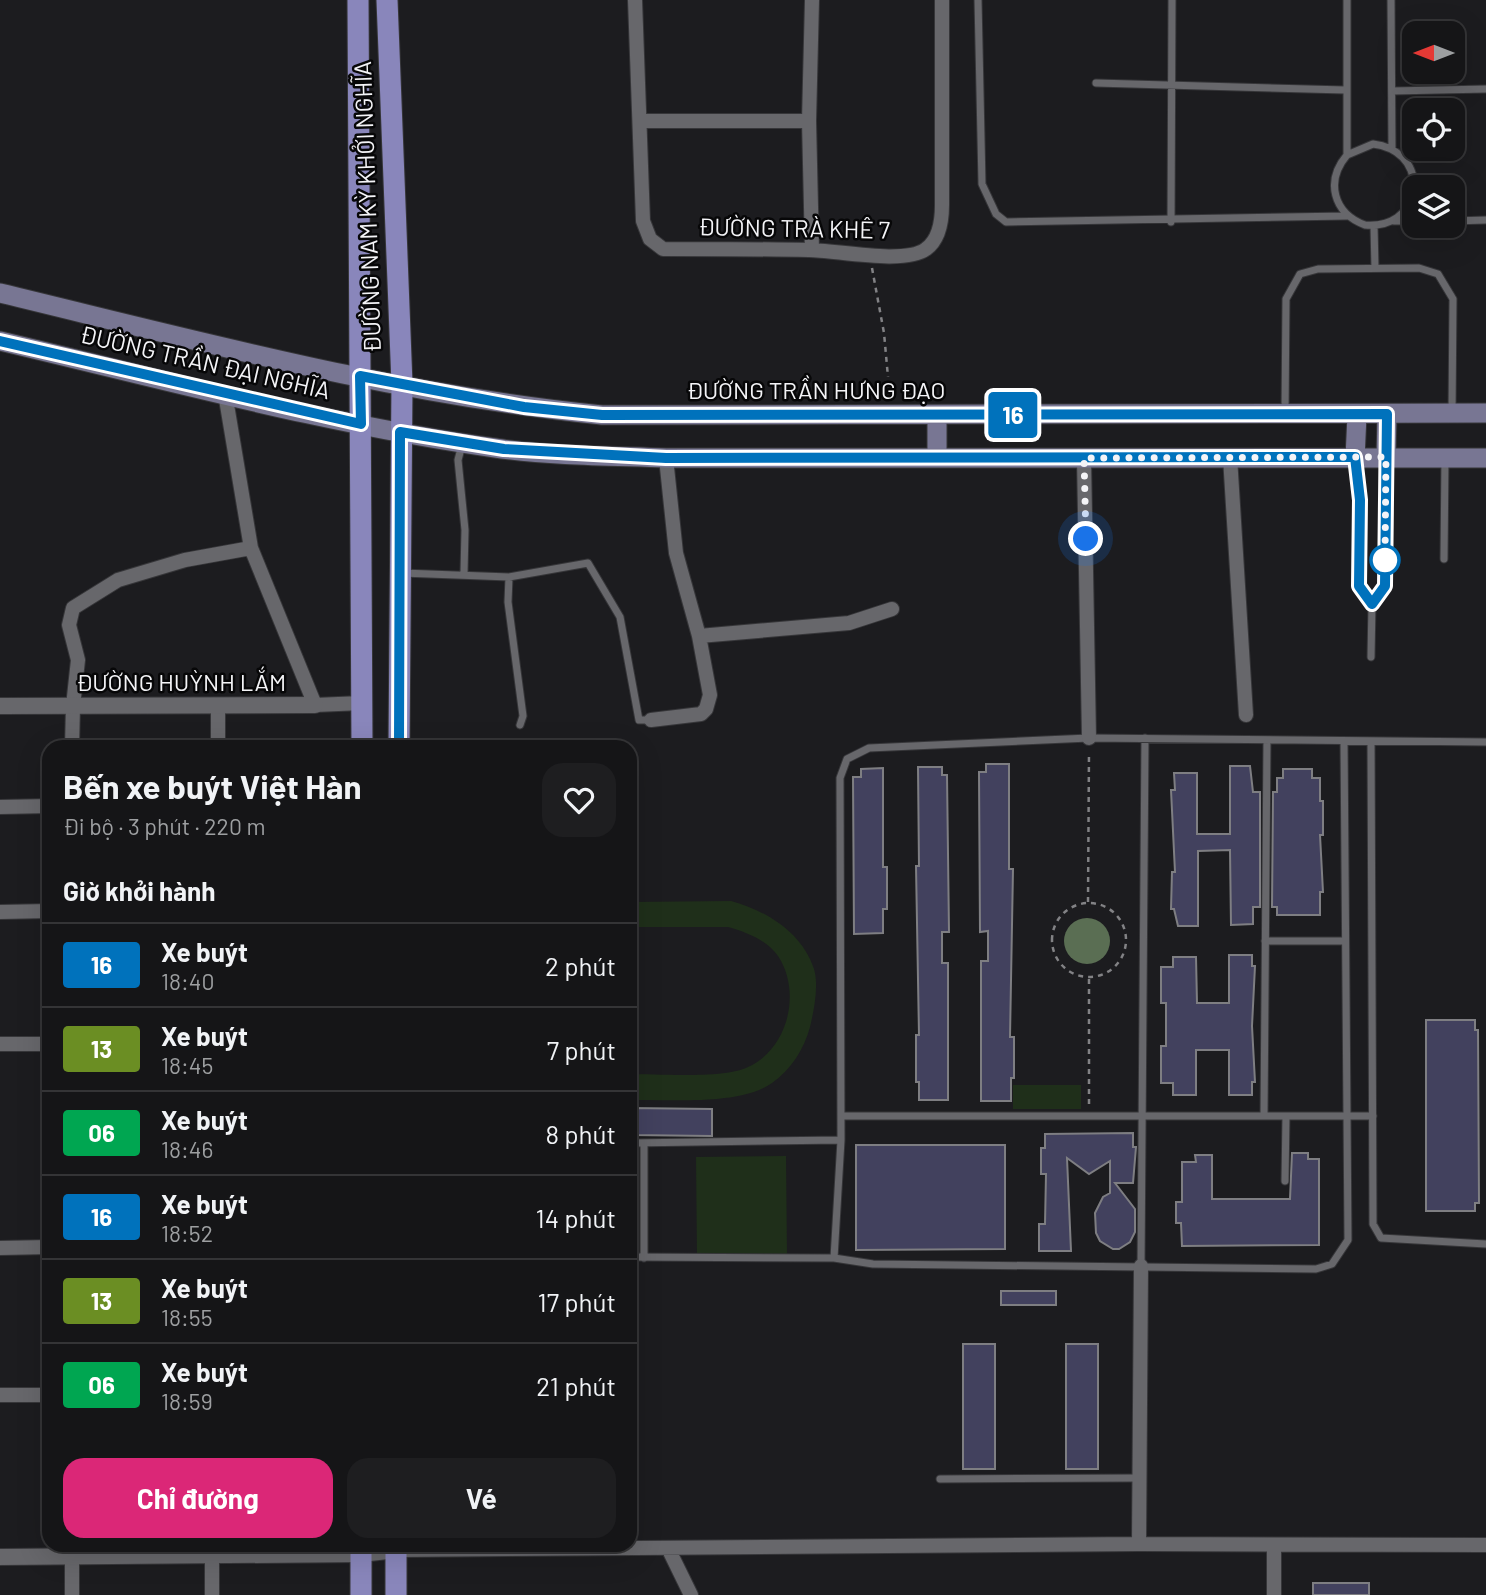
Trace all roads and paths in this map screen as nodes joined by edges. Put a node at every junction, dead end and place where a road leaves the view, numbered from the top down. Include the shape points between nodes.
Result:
1 (358, 0) edge
2 (387, 0) edge
3 (635, 0) edge
4 (812, 0) edge
5 (942, 0) edge
6 (978, 0) edge
7 (1172, 0) edge
8 (1347, 0) edge
9 (1391, 0) edge
10 (1096, 83) dead end
11 (1170, 83) junction
12 (1486, 89) edge
13 (1345, 90) junction
14 (1392, 91) junction
15 (640, 121) junction
16 (809, 121) junction
17 (1392, 149) junction
18 (1346, 155) junction
19 (1410, 175) edge
20 (1402, 213) edge
21 (1347, 216) junction
22 (1465, 220) edge
23 (1486, 220) edge
24 (1393, 221) junction
25 (1402, 221) edge
26 (1171, 222) junction
27 (1374, 226) junction
28 (812, 250) junction
29 (870, 255) junction
30 (1375, 268) junction
31 (0, 293) edge
32 (0, 341) edge
33 (360, 376) junction
34 (888, 377) dead end
35 (402, 384) junction
36 (225, 393) junction
37 (1452, 413) junction
38 (1285, 414) junction
39 (1387, 414) junction
40 (1486, 414) edge
41 (937, 415) junction
42 (1357, 415) junction
43 (361, 424) junction
44 (400, 432) junction
45 (463, 443) junction
46 (937, 457) junction
47 (1230, 457) junction
48 (1355, 457) junction
49 (1386, 457) junction
50 (666, 458) junction
51 (1084, 458) junction
52 (1445, 458) junction
53 (1486, 458) edge
54 (251, 548) junction
55 (1444, 559) dead end
56 (400, 573) junction
57 (464, 573) junction
58 (509, 576) junction
59 (1372, 604) junction
60 (892, 609) dead end
61 (699, 636) junction
62 (1371, 657) dead end
63 (362, 703) junction
64 (315, 705) junction
65 (0, 706) edge
66 (73, 706) junction
67 (218, 707) junction
68 (1247, 715) dead end
69 (651, 720) joint
70 (520, 725) dead end
71 (1089, 738) junction
72 (1145, 738) junction
73 (72, 740) edge
74 (218, 740) edge
75 (362, 740) edge
76 (399, 740) edge
77 (1267, 741) junction
78 (1344, 741) junction
79 (1371, 741) junction
80 (1486, 742) edge
81 (42, 806) edge
82 (0, 807) edge
83 (1088, 902) junction
84 (42, 911) edge
85 (0, 912) edge
86 (1265, 941) junction
87 (1345, 941) junction
88 (1089, 978) junction
89 (0, 1044) edge
90 (42, 1044) edge
91 (841, 1116) junction
92 (1089, 1116) junction
93 (1143, 1116) junction
94 (1264, 1116) junction
95 (1286, 1116) junction
96 (1345, 1116) junction
97 (1373, 1116) junction
98 (841, 1140) junction
99 (637, 1144) edge
100 (644, 1144) junction
101 (1285, 1181) dead end
102 (1486, 1244) edge
103 (42, 1247) edge
104 (0, 1248) edge
105 (637, 1258) edge
106 (644, 1258) junction
107 (834, 1258) junction
108 (1141, 1266) junction
109 (0, 1395) edge
110 (42, 1395) edge
111 (1140, 1478) junction
112 (940, 1479) dead end
113 (1139, 1544) junction
114 (1486, 1545) edge
115 (1274, 1546) junction
116 (637, 1548) edge
117 (668, 1548) junction
118 (51, 1552) edge
119 (72, 1552) edge
120 (212, 1552) edge
121 (361, 1552) edge
122 (396, 1552) edge
123 (0, 1557) edge
124 (72, 1595) edge
125 (212, 1595) edge
126 (361, 1595) edge
127 (397, 1595) edge
128 (691, 1595) edge
129 (1274, 1595) edge

1 - 33 main road, ĐƯỜNG NAM KỲ KHỞI NGHĨA
2 - 35 main road, ĐƯỜNG NAM KỲ KHỞI NGHĨA
3 - 15 street, ĐƯỜNG TRÀ KHÊ 7
4 - 16 street
5 - 29 street, ĐƯỜNG TRÀ KHÊ 7 via 939,229 926,249 917,253
6 - 26 lane via 982,184 996,214 1006,222 1022,223
7 - 11 lane
8 - 13 lane
9 - 14 lane
10 - 11 lane
11 - 13 lane
11 - 26 lane
12 - 14 lane
13 - 18 lane
14 - 17 lane
15 - 16 street
15 - 28 street, ĐƯỜNG TRÀ KHÊ 7 via 643,221 650,239 663,249
16 - 28 street
17 - 18 lane via 1373,144
17 - 19 lane via 1407,161
18 - 21 lane via 1336,171 1334,190
20 - 24 lane
21 - 26 lane
21 - 27 lane
22 - 23 lane
24 - 25 lane
24 - 27 lane
27 - 30 lane
28 - 29 street, ĐƯỜNG TRÀ KHÊ 7
29 - 34 path
30 - 37 lane via 1419,268 1438,274 1453,299
30 - 38 lane via 1318,269 1300,274 1286,299
31 - 33 main road, ĐƯỜNG TRẦN ĐẠI NGHĨA
32 - 36 main road, ĐƯỜNG TRẦN ĐẠI NGHĨA
33 - 35 main road, ĐƯỜNG TRẦN HƯNG ĐẠO
33 - 43 main road, ĐƯỜNG NAM KỲ KHỞI NGHĨA
35 - 41 main road, ĐƯỜNG TRẦN HƯNG ĐẠO via 524,407 602,415
35 - 44 main road, ĐƯỜNG NAM KỲ KHỞI NGHĨA
36 - 43 main road, ĐƯỜNG TRẦN ĐẠI NGHĨA
36 - 54 street
37 - 39 main road, ĐƯỜNG TRẦN HƯNG ĐẠO
37 - 40 main road, ĐƯỜNG TRẦN HƯNG ĐẠO
38 - 41 main road, ĐƯỜNG TRẦN HƯNG ĐẠO
38 - 42 main road, ĐƯỜNG TRẦN HƯNG ĐẠO
39 - 42 main road, ĐƯỜNG TRẦN HƯNG ĐẠO
39 - 49 main road
41 - 46 main road
42 - 48 main road
43 - 44 main road, ĐƯỜNG TRẦN ĐẠI NGHĨA
43 - 63 main road, ĐƯỜNG NAM KỲ KHỞI NGHĨA
44 - 45 main road
44 - 56 main road, ĐƯỜNG NAM KỲ KHỞI NGHĨA
45 - 50 main road
45 - 57 lane via 458,460
46 - 50 main road
46 - 51 main road
47 - 48 main road
47 - 51 main road
47 - 68 street
48 - 49 main road
48 - 59 lane via 1360,500 1359,586
49 - 52 main road
49 - 59 lane via 1385,586
50 - 61 street via 676,553
51 - 71 street
52 - 53 main road
52 - 55 lane
54 - 64 street
54 - 66 street via 185,560 118,580 73,608 69,625 78,660
56 - 57 lane
56 - 76 main road, ĐƯỜNG NAM KỲ KHỞI NGHĨA
57 - 58 lane
58 - 69 lane via 588,563 620,617 639,720
58 - 70 lane via 508,602 523,716
59 - 62 lane
60 - 61 street via 849,623
61 - 69 street via 710,695 706,709 694,716
63 - 64 street, ĐƯỜNG HUỲNH LẮM
63 - 75 main road, ĐƯỜNG NAM KỲ KHỞI NGHĨA
64 - 67 street, ĐƯỜNG HUỲNH LẮM
65 - 66 street, ĐƯỜNG HUỲNH LẮM
66 - 67 street, ĐƯỜNG HUỲNH LẮM
66 - 73 street
67 - 74 street
71 - 72 lane
71 - 83 path
71 - 91 lane via 869,748 847,760 840,778
72 - 77 lane
72 - 93 lane
77 - 78 lane
77 - 86 lane
78 - 79 lane
78 - 87 lane
79 - 80 lane
79 - 97 lane
81 - 82 street
83 - 88 path via 1058,918 1052,940 1067,971
83 - 88 path via 1119,917 1127,940 1120,962 1101,976
84 - 85 street
86 - 87 lane
86 - 94 lane
87 - 96 lane
88 - 92 path
89 - 90 street
91 - 92 lane
91 - 98 lane
92 - 93 lane
93 - 94 lane
93 - 108 lane
94 - 95 lane
95 - 96 lane
95 - 101 lane
96 - 97 lane
96 - 108 lane via 1348,1240 1332,1264 1316,1269
97 - 102 lane via 1373,1224 1381,1238
98 - 100 lane
98 - 107 lane
99 - 100 lane
100 - 106 lane
103 - 104 street
105 - 106 lane
106 - 107 lane
107 - 108 lane via 873,1264
108 - 111 street
109 - 110 street
111 - 112 lane
111 - 113 street
113 - 115 street
113 - 117 street
114 - 115 street
115 - 129 street
116 - 117 street
117 - 128 street
118 - 123 street
119 - 124 street
120 - 125 street
121 - 126 main road
122 - 127 main road

